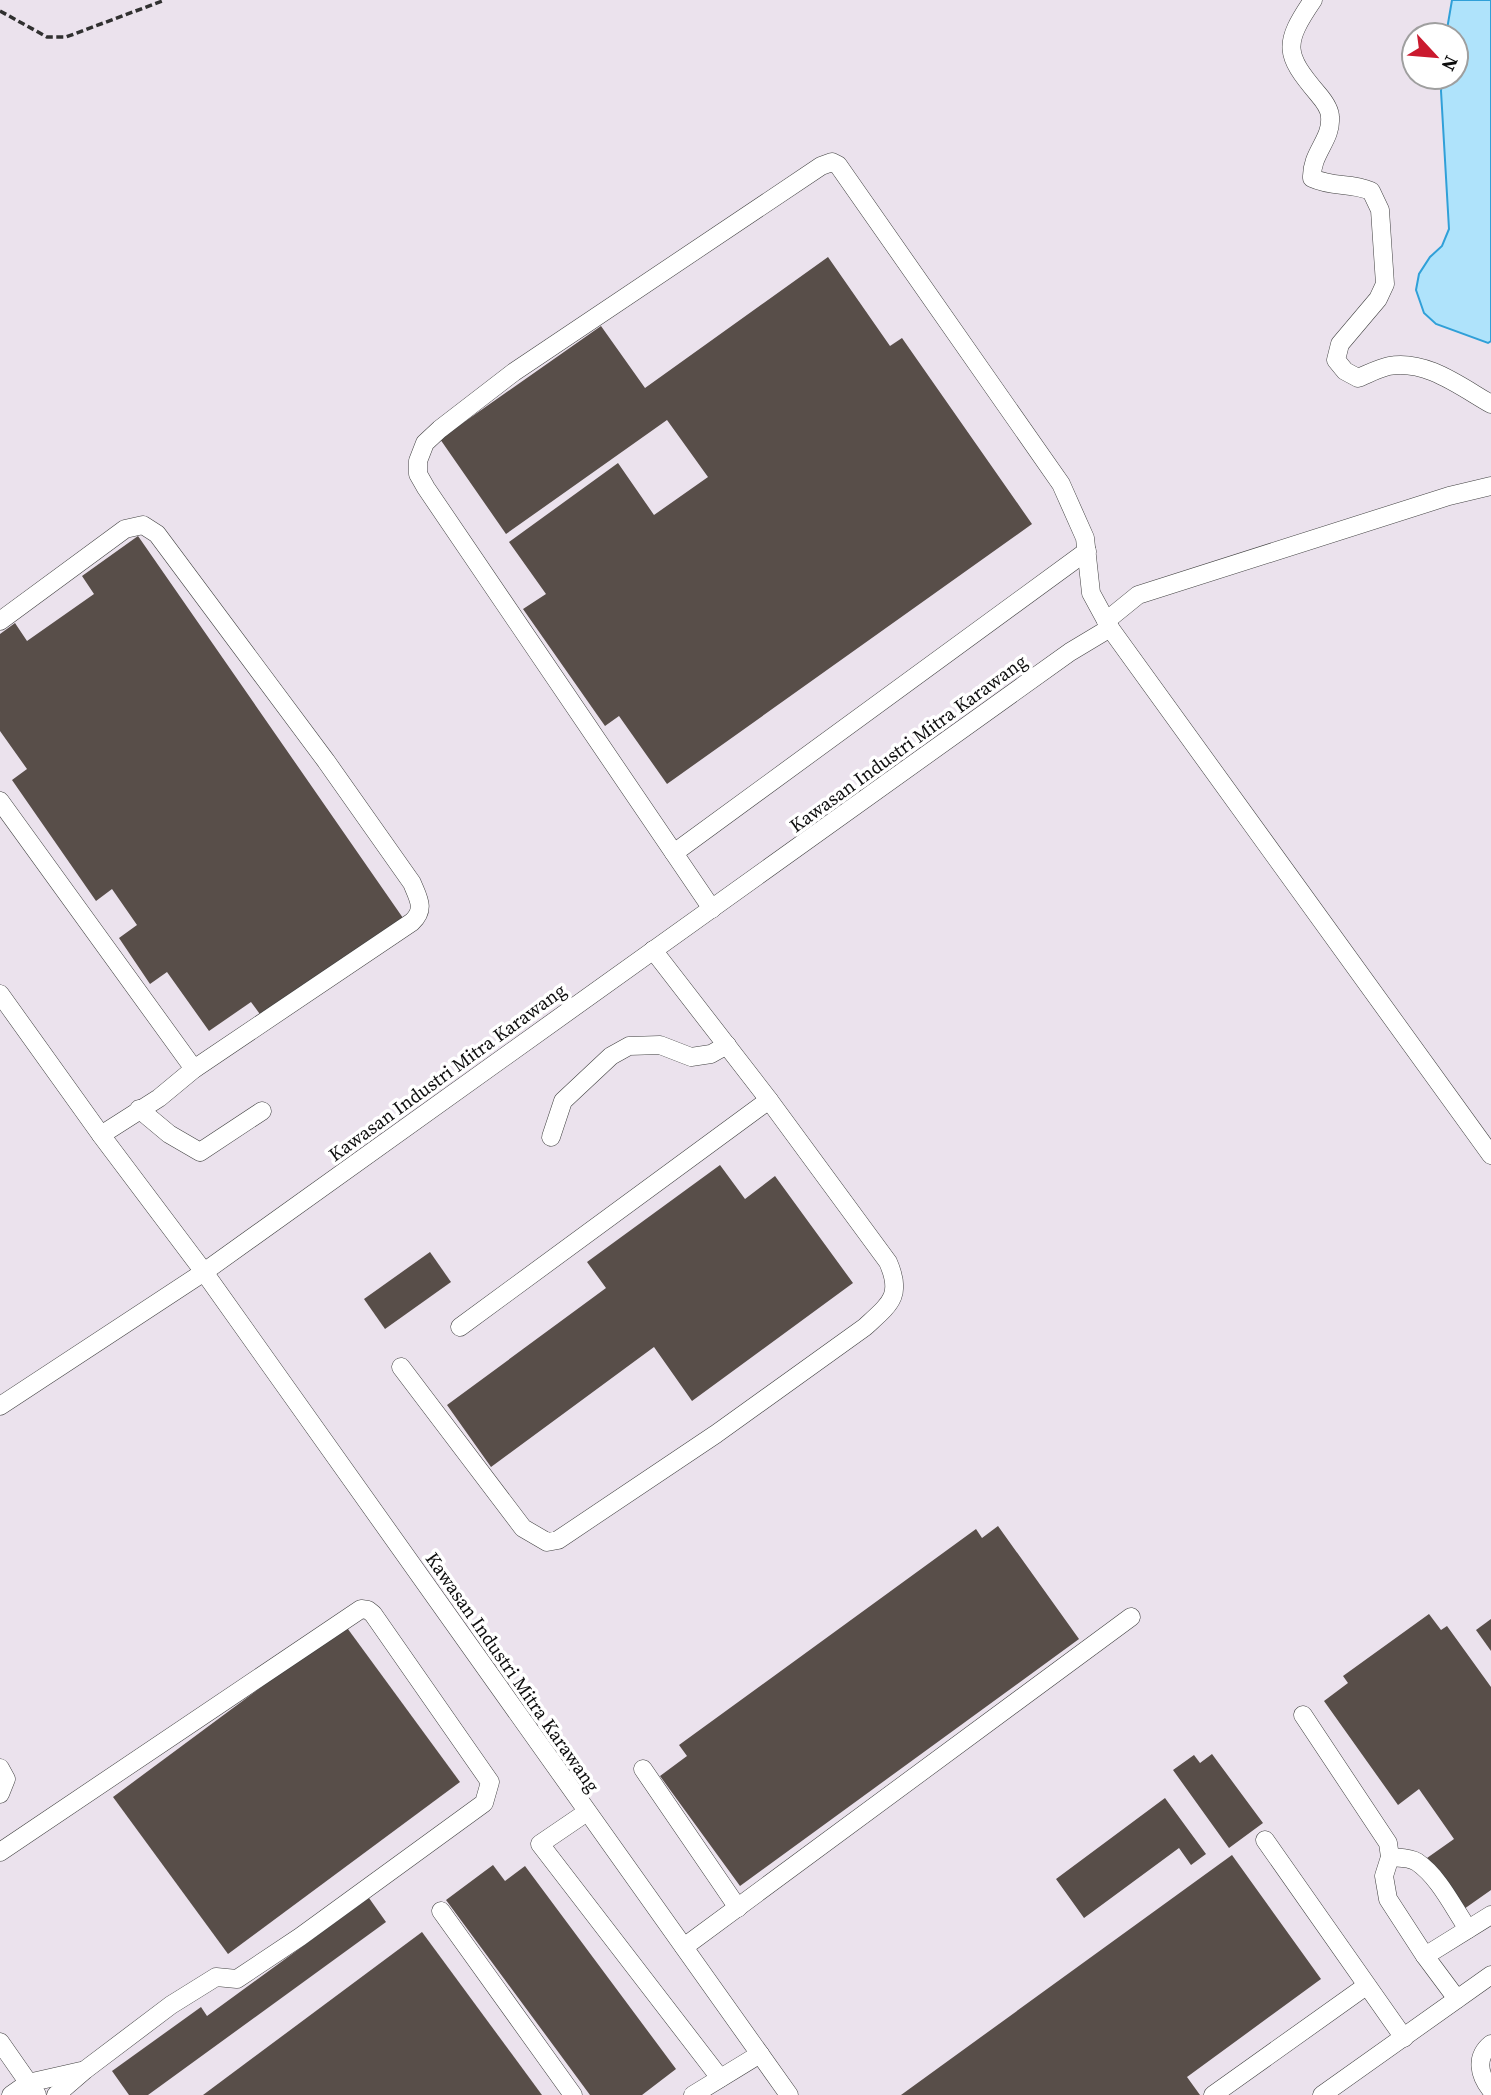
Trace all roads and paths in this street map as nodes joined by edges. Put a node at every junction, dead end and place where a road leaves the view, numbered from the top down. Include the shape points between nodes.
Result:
1 (165, 0) edge
2 (1313, 0) edge
3 (0, 11) edge
4 (1491, 404) edge
5 (1491, 486) edge
6 (1087, 551) junction
7 (0, 621) edge
8 (1108, 625) junction
9 (0, 801) edge
10 (674, 853) junction
11 (712, 909) junction
12 (653, 950) junction
13 (0, 994) edge
14 (727, 1045) junction
15 (194, 1069) junction
16 (769, 1100) junction
17 (139, 1108) junction
18 (262, 1111) dead end
19 (101, 1135) junction
20 (551, 1137) dead end
21 (1491, 1155) edge
22 (204, 1272) junction
23 (460, 1326) dead end
24 (401, 1367) dead end
25 (0, 1406) edge
26 (1131, 1617) dead end
27 (1303, 1714) dead end
28 (0, 1768) edge
29 (643, 1769) dead end
30 (0, 1794) edge
31 (587, 1812) junction
32 (1265, 1840) dead end
33 (0, 1852) edge
34 (1390, 1857) junction
35 (738, 1908) junction
36 (441, 1910) dead end
37 (1491, 1915) edge
38 (1468, 1929) junction
39 (684, 1947) junction
40 (1425, 1956) junction
41 (1491, 1975) edge
42 (1366, 1986) junction
43 (1457, 1998) junction
44 (1404, 2038) junction
45 (0, 2042) edge
46 (1491, 2045) edge
47 (760, 2054) junction
48 (85, 2070) junction
49 (720, 2078) junction
50 (33, 2089) edge
51 (1491, 2090) edge
52 (11, 2095) edge
53 (56, 2095) edge
54 (573, 2095) edge
55 (693, 2095) edge
56 (789, 2095) edge
57 (1213, 2095) edge
58 (1322, 2095) edge

1 - 3 path via 65,37 47,37
2 - 4 street via 1295,28 1290,48 1298,70 1330,115 1330,131 1311,165 1312,178 1327,185 1371,191 1380,211 1385,284 1340,344 1336,360 1358,377 1389,366 1417,366
5 - 8 street, Kawasan Industri Mitra Karawang via 1138,595
6 - 8 street via 1091,593
6 - 10 street
6 - 10 street via 1061,484 835,162 821,166 514,372 425,443 418,474
7 - 15 street via 125,529 143,525 157,534 412,883 421,905 412,922
8 - 11 street, Kawasan Industri Mitra Karawang
8 - 21 street
9 - 15 street
10 - 11 street
11 - 12 street, Kawasan Industri Mitra Karawang
12 - 14 street
12 - 22 street, Kawasan Industri Mitra Karawang
13 - 19 street, Kawasan Industri Mitra Karawang
14 - 16 street
14 - 20 street via 691,1057 660,1045 629,1046 611,1056 563,1101
15 - 17 street
16 - 23 street
16 - 24 street via 894,1274 893,1295 865,1327 567,1536 547,1542 523,1528
17 - 18 street via 169,1134 200,1152
17 - 19 street
19 - 22 street, Kawasan Industri Mitra Karawang
22 - 25 street, Kawasan Industri Mitra Karawang
22 - 31 street, Kawasan Industri Mitra Karawang
26 - 35 street
27 - 34 street via 1388,1843
28 - 30 street via 6,1779
29 - 35 street
31 - 39 street, Kawasan Industri Mitra Karawang
31 - 49 street via 540,1844
32 - 42 street
33 - 48 street via 361,1609 373,1614 491,1782 484,1803 300,1937 237,1979 216,1977
34 - 38 street via 1416,1861
34 - 40 street via 1384,1876 1388,1899
35 - 39 street
36 - 54 street
37 - 38 street
38 - 40 street
39 - 47 street, Kawasan Industri Mitra Karawang
40 - 43 street
41 - 43 street
42 - 44 street
42 - 57 street
43 - 44 street
44 - 58 street
45 - 50 street
46 - 51 street via 1480,2058
47 - 49 street
47 - 56 street, Kawasan Industri Mitra Karawang
48 - 50 street
48 - 53 street
49 - 55 street
50 - 52 street

